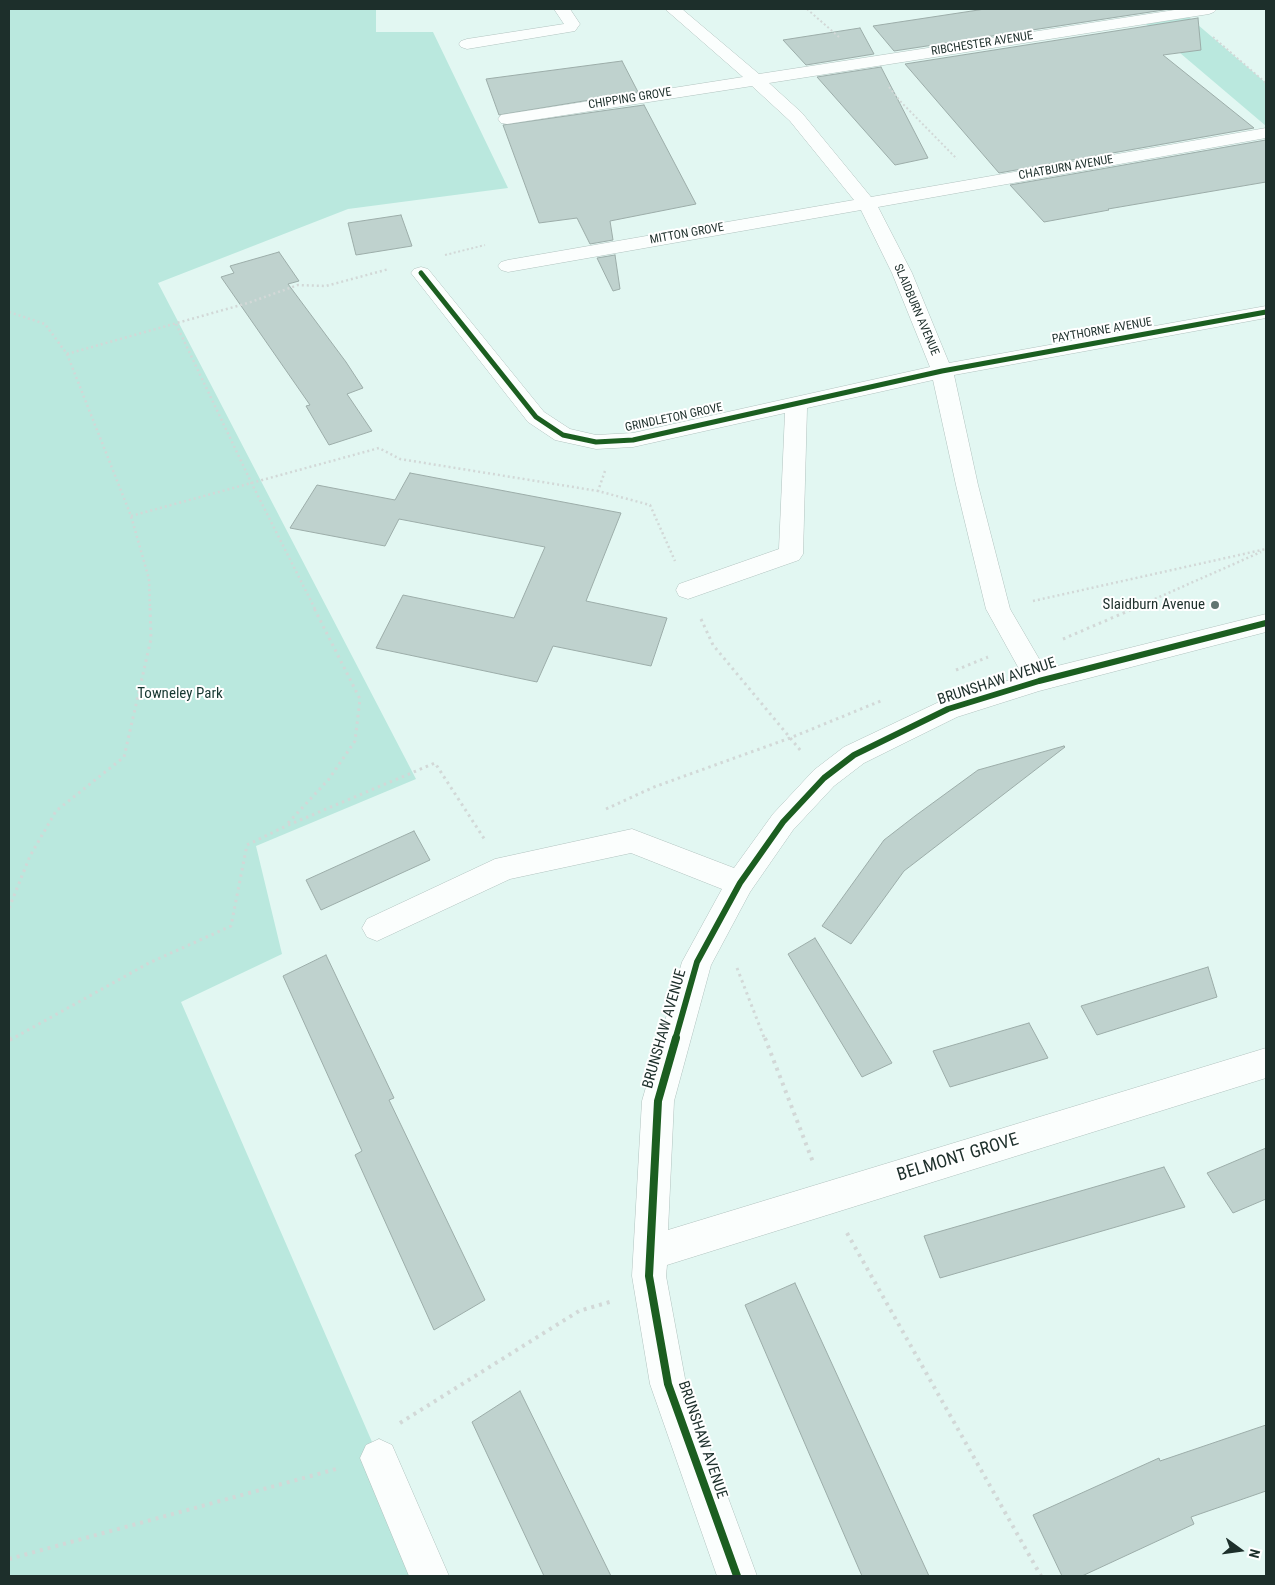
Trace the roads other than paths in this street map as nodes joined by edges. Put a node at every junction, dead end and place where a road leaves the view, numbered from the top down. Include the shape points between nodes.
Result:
1 (562, 9) edge
2 (673, 9) edge
3 (1209, 9) edge
4 (467, 44) dead end
5 (754, 79) junction
6 (507, 119) dead end
7 (1266, 133) edge
8 (866, 202) junction
9 (508, 266) road end
10 (421, 273) road end
11 (1262, 318) edge
12 (942, 371) junction
13 (796, 403) junction
14 (688, 590) dead end
15 (1266, 623) edge
16 (1027, 660) junction
17 (740, 883) junction
18 (377, 928) dead end
19 (1266, 1063) edge
20 (650, 1253) junction
21 (379, 1458) road end
22 (429, 1576) edge
23 (737, 1576) edge

1 - 4 street via 572,24 569,28
2 - 5 street, SLAIDBURN AVENUE
3 - 5 street, RIBCHESTER AVENUE
5 - 6 street, CHIPPING GROVE
5 - 8 street, SLAIDBURN AVENUE via 796,117
7 - 8 street, CHATBURN AVENUE
8 - 9 street, MITTON GROVE
8 - 12 street, SLAIDBURN AVENUE via 902,273
10 - 13 street, GRINDLETON GROVE via 536,418 563,435 596,442 633,440
11 - 12 street, PAYTHORNE AVENUE
12 - 13 street, GRINDLETON GROVE
12 - 16 street, SLAIDBURN AVENUE via 998,609
13 - 14 street via 791,554
15 - 16 street, BRUNSHAW AVENUE
16 - 17 street, BRUNSHAW AVENUE via 948,709 854,755 824,778 783,822
17 - 18 street via 632,841 505,868
17 - 20 street, BRUNSHAW AVENUE via 697,962 658,1101
19 - 20 street, BELMONT GROVE
20 - 23 street, BRUNSHAW AVENUE via 650,1276 668,1384
21 - 22 street

